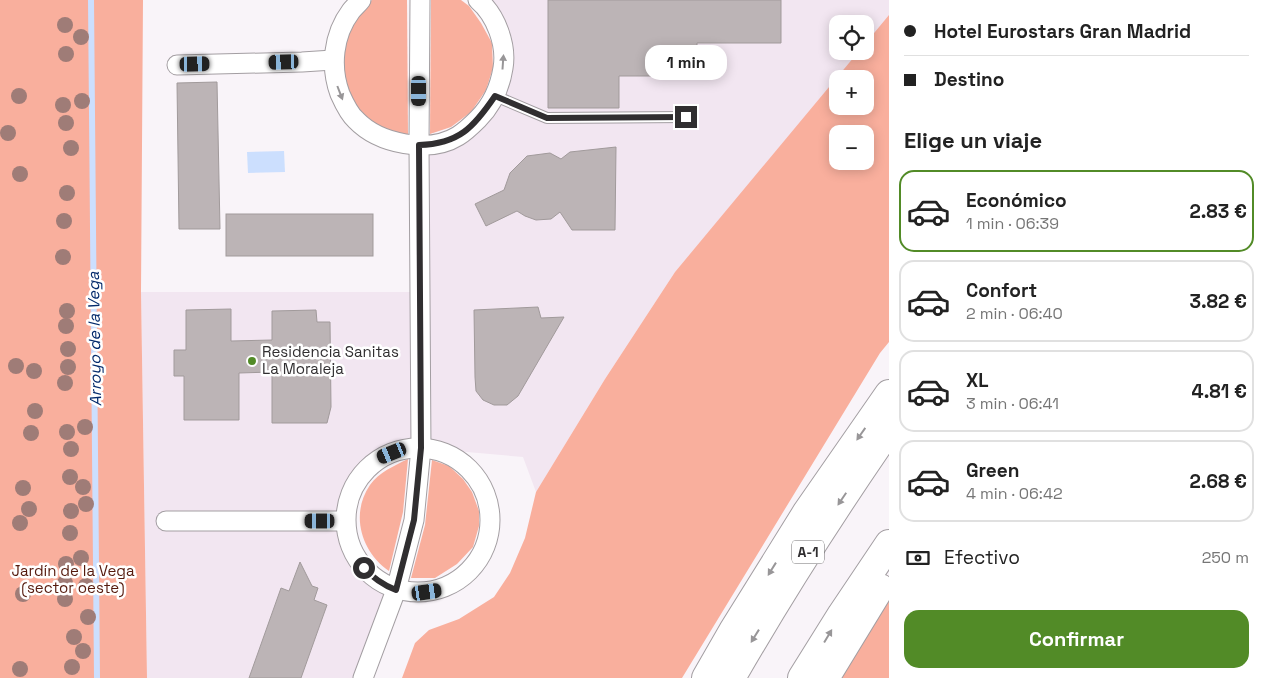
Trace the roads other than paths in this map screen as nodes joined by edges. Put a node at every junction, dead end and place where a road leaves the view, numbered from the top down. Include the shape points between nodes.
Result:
1 (361, 0) edge
2 (420, 0) edge
3 (478, 0) edge
4 (334, 60) junction
5 (177, 65) dead end
6 (495, 96) junction
7 (686, 117) dead end
8 (419, 145) junction
9 (889, 394) edge
10 (889, 429) edge
11 (421, 448) junction
12 (166, 521) dead end
13 (345, 521) junction
14 (889, 544) edge
15 (889, 570) edge
16 (396, 590) junction
17 (363, 678) edge
18 (706, 678) edge
19 (731, 678) edge
20 (802, 678) edge
21 (825, 678) edge

1 - 4 street via 342,26
2 - 8 street
6 -> 3 street via 502,77 503,43 491,17
4 - 5 street
4 -> 8 street via 336,82 354,119 370,132
6 - 7 lane via 547,118
6 - 8 street via 471,127 457,137 433,145
8 - 11 street
9 -> 18 highway via 807,512
10 -> 19 highway, A-1 via 824,526
11 - 13 street via 401,449 382,457 366,470 354,486 347,503
11 - 16 street via 414,520
11 - 16 street via 438,450 457,458 471,470 483,486 490,523 480,557 469,573 437,590 417,593
12 - 13 street
13 - 16 street via 348,540 357,560 371,576
20 -> 14 highway
15 - 21 highway
16 - 17 street

